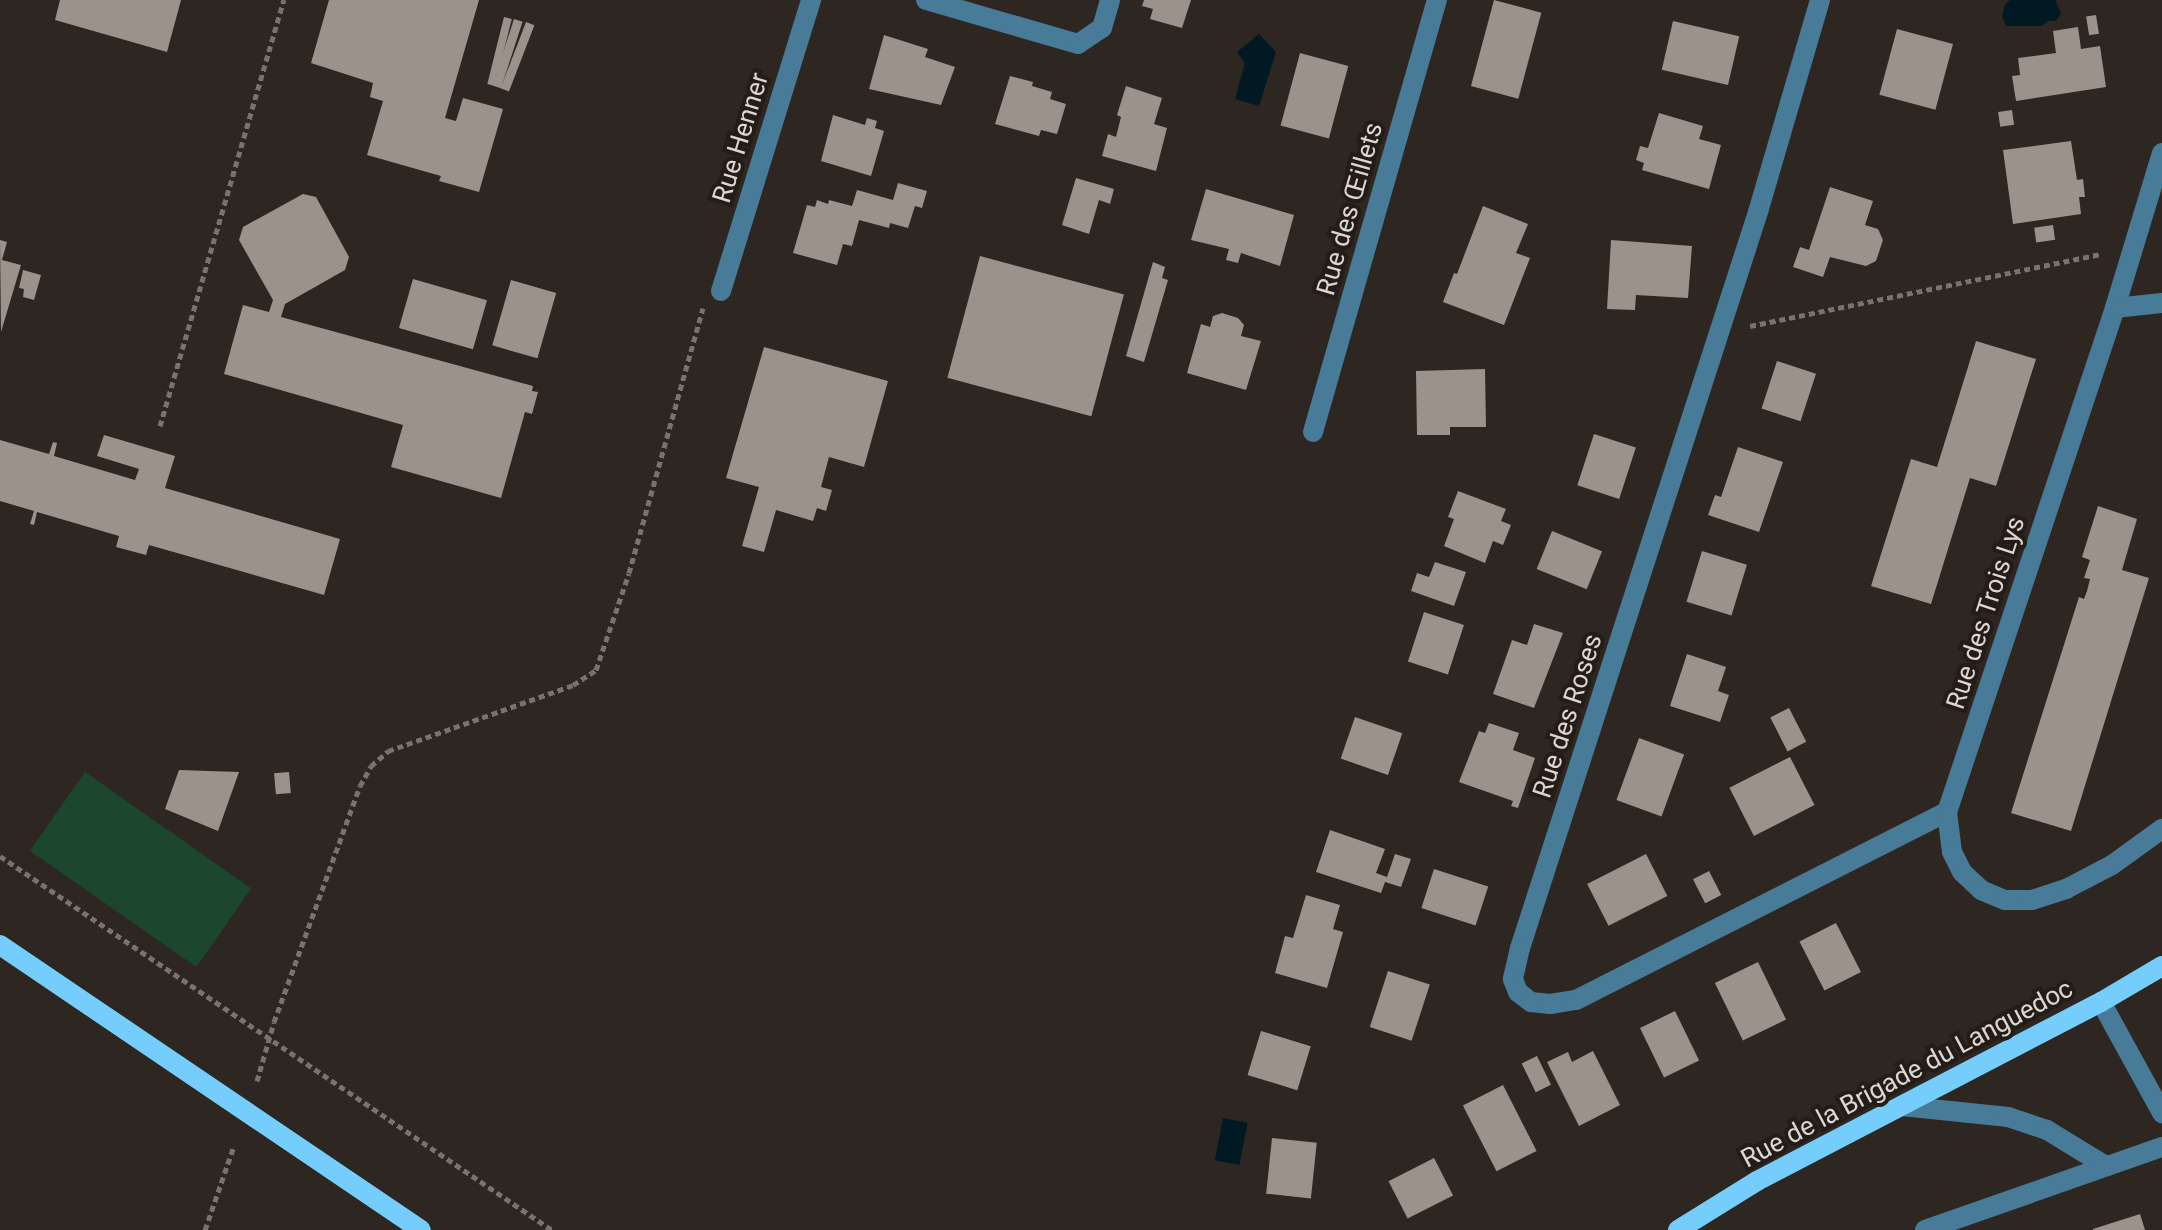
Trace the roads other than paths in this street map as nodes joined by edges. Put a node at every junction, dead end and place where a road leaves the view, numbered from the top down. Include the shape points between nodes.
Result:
1 (811, 0) edge
2 (926, 0) edge
3 (1110, 0) edge
4 (1437, 0) edge
5 (1820, 0) edge
6 (2162, 153) edge
7 (721, 291) road end
8 (2162, 303) edge
9 (2115, 308) junction
10 (1313, 432) dead end
11 (1947, 812) junction
12 (2162, 829) edge
13 (0, 945) edge
14 (2162, 966) edge
15 (2101, 1002) junction
16 (1902, 1106) junction
17 (2162, 1113) edge
18 (2162, 1147) edge
19 (2106, 1166) junction
20 (421, 1230) edge
21 (1678, 1230) edge
22 (1925, 1230) edge

1 - 7 street, Rue Henner
2 - 3 street via 1078,44 1102,28
4 - 10 street, Rue des Œillets
5 - 11 street, Rue des Roses via 1720,332 1520,948 1513,979 1518,992 1531,1002 1576,1000
6 - 9 street, Rue des Trois Lys
8 - 9 street
9 - 11 street, Rue des Trois Lys
11 - 12 street, Rue des Trois Lys via 1952,852 1962,872 1981,890 2005,900 2032,900 2066,889 2112,865
13 - 20 main road
14 - 15 main road, Rue de la Brigade du Languedoc
15 - 16 main road, Rue de la Brigade du Languedoc
15 - 17 street
16 - 19 street via 2008,1117 2047,1130
16 - 21 main road, Rue de la Brigade du Languedoc via 1757,1181
18 - 19 street
19 - 22 street

